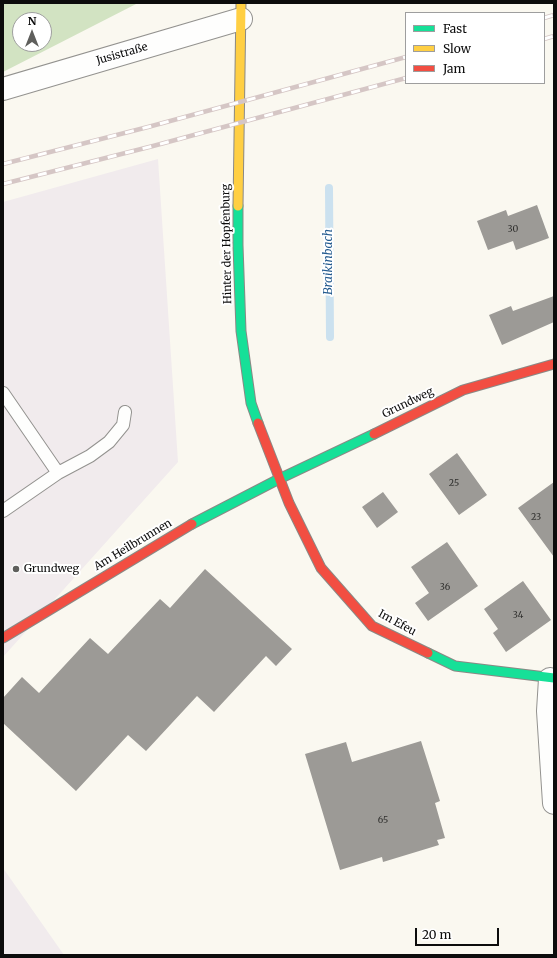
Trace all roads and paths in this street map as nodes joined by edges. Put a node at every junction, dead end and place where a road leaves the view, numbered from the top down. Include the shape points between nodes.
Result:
1 (241, 11) edge
2 (3, 89) edge
3 (554, 364) edge
4 (3, 393) edge
5 (125, 412) dead end
6 (58, 473) junction
7 (279, 479) junction
8 (3, 511) edge
9 (3, 638) edge
10 (552, 678) edge
11 (554, 804) edge

1 - 2 street, Jusistraße
1 - 7 street, Hinter der Hopfenburg via 238,245 241,331 251,402
3 - 7 street, Grundweg via 463,390
4 - 6 lane
5 - 6 lane via 122,426 109,442 90,456
6 - 8 lane
7 - 9 street, Am Heilbrunnen via 198,520
7 - 10 street, Im Efeu via 321,568 372,626 455,666
10 - 11 street via 548,711

